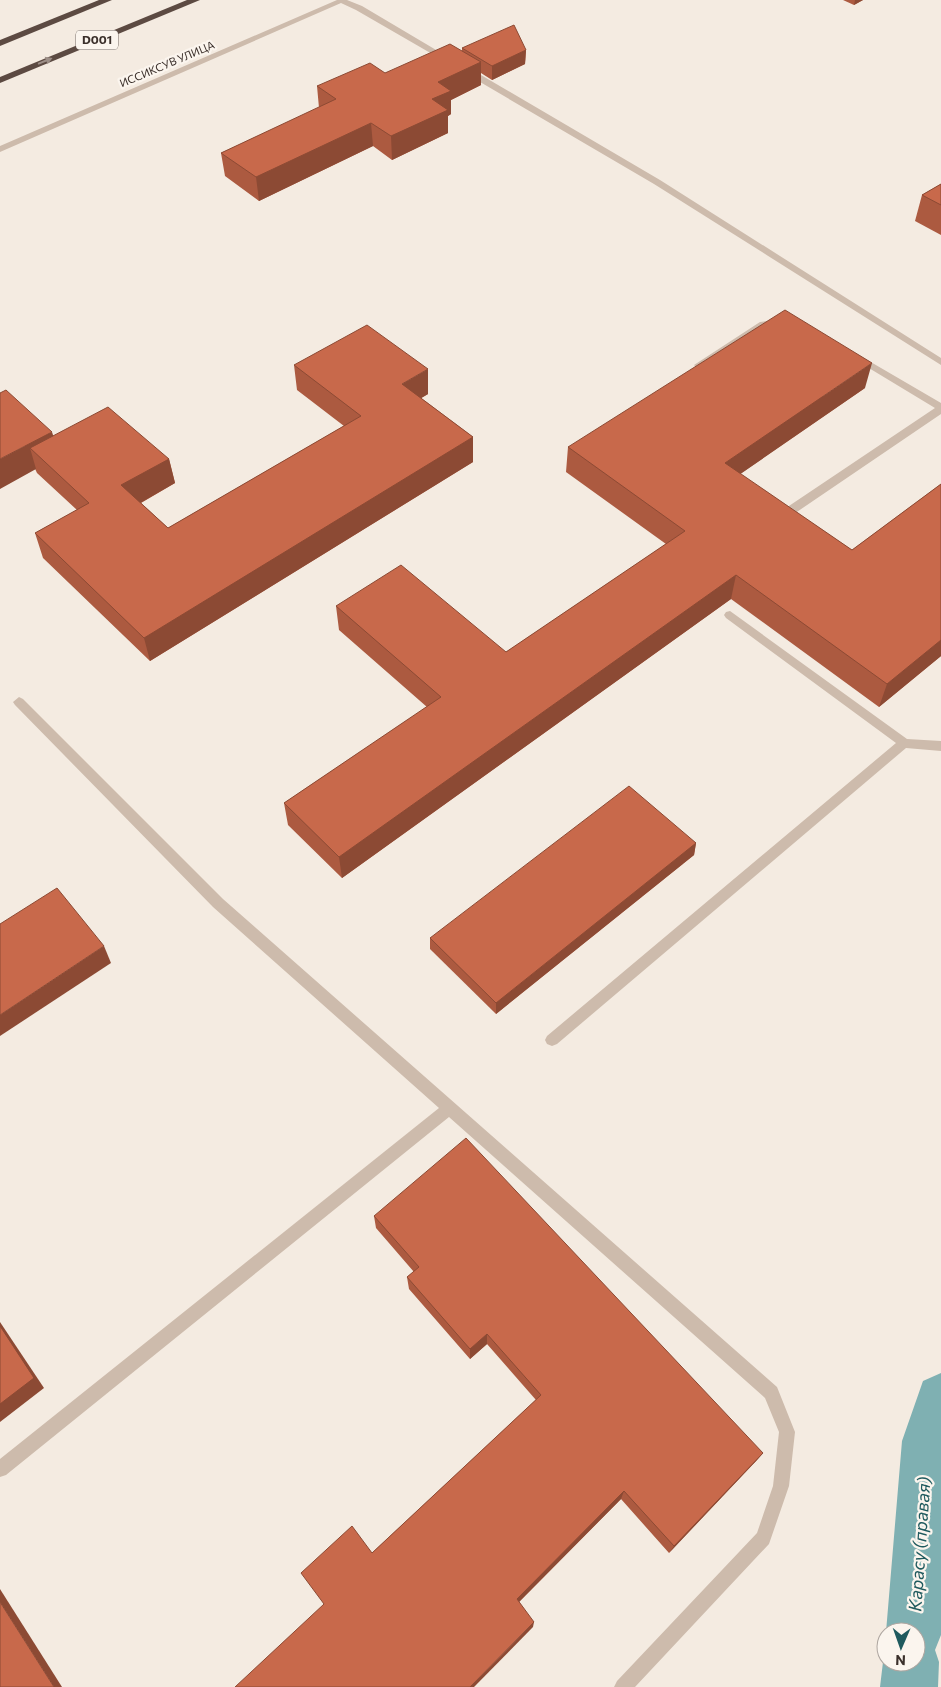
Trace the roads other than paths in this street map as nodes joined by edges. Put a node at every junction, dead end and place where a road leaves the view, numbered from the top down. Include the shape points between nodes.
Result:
1 (107, 0) edge
2 (195, 0) edge
3 (343, 0) edge
4 (0, 42) edge
5 (453, 63) edge
6 (462, 68) edge
7 (0, 80) edge
8 (0, 149) edge
9 (788, 321) edge
10 (848, 351) edge
11 (941, 362) edge
12 (689, 371) edge
13 (941, 408) edge
14 (781, 517) edge
15 (730, 615) dead end
16 (20, 702) dead end
17 (904, 743) junction
18 (941, 746) edge
19 (552, 1040) dead end
20 (450, 1108) junction
21 (0, 1469) edge
22 (623, 1687) edge

1 - 4 highway, D001
7 -> 2 highway, D001
3 - 5 street
3 - 8 street, ИССИКСУВ УЛИЦА
6 - 11 street via 657,182
9 - 12 street via 762,324
10 - 13 street
13 - 14 street
15 - 17 street
16 - 20 street via 218,903
17 - 18 street
17 - 19 street
20 - 21 street
20 - 22 street via 770,1393 787,1432 782,1486 763,1538

